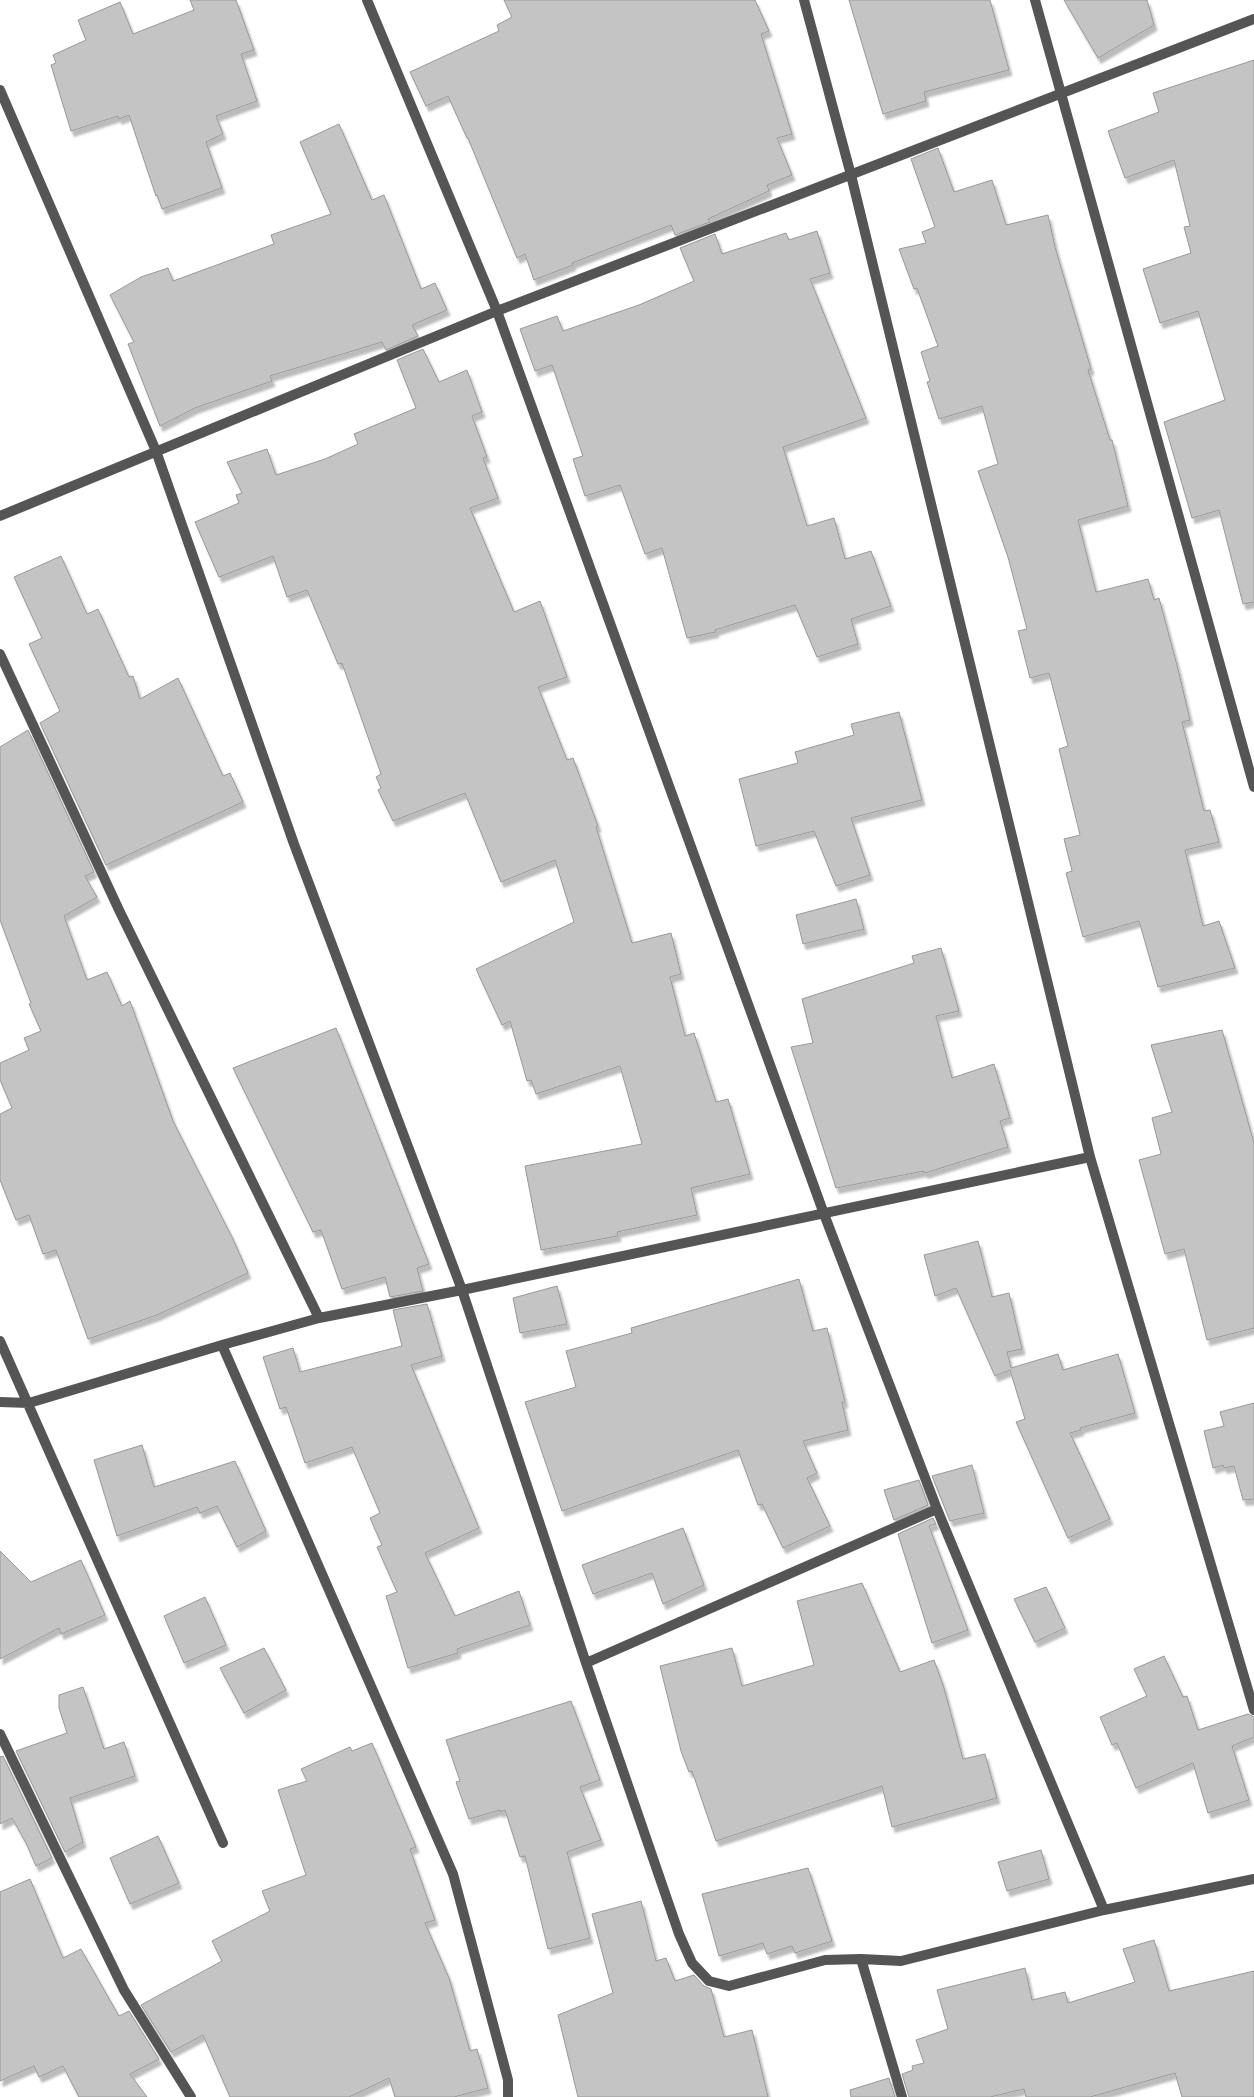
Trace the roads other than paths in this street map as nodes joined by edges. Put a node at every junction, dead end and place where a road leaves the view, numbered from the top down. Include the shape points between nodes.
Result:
1 (367, 0) edge
2 (804, 0) edge
3 (1036, 0) edge
4 (1254, 19) edge
5 (0, 90) edge
6 (1060, 92) junction
7 (851, 175) junction
8 (497, 311) junction
9 (156, 451) junction
10 (0, 516) edge
11 (0, 654) edge
12 (1254, 788) edge
13 (1090, 1158) junction
14 (824, 1214) junction
15 (462, 1290) junction
16 (319, 1318) junction
17 (0, 1341) edge
18 (222, 1345) junction
19 (0, 1402) edge
20 (28, 1403) junction
21 (937, 1509) junction
22 (586, 1664) junction
23 (1254, 1710) edge
24 (0, 1734) edge
25 (223, 1843) dead end
26 (1254, 1880) edge
27 (1104, 1910) junction
28 (862, 1959) junction
29 (191, 2097) edge
30 (508, 2097) edge
31 (902, 2097) edge

1 - 8 street
2 - 7 street
3 - 6 street
4 - 6 street
5 - 9 street
6 - 7 street
6 - 12 street
7 - 8 street
7 - 13 street
8 - 9 street
8 - 14 street
9 - 10 street
9 - 15 street via 294,844
11 - 16 street via 119,910
13 - 14 street
13 - 23 street
14 - 15 street
14 - 21 street
15 - 16 street
15 - 22 street
16 - 18 street
17 - 20 street
18 - 20 street
18 - 30 street via 453,1874 508,2080
19 - 20 street
20 - 25 street
21 - 22 street
21 - 27 street
22 - 28 street via 679,1934 692,1963 709,1981 729,1986 825,1960
24 - 29 street via 124,1990
26 - 27 street
27 - 28 street via 901,1962
28 - 31 street

